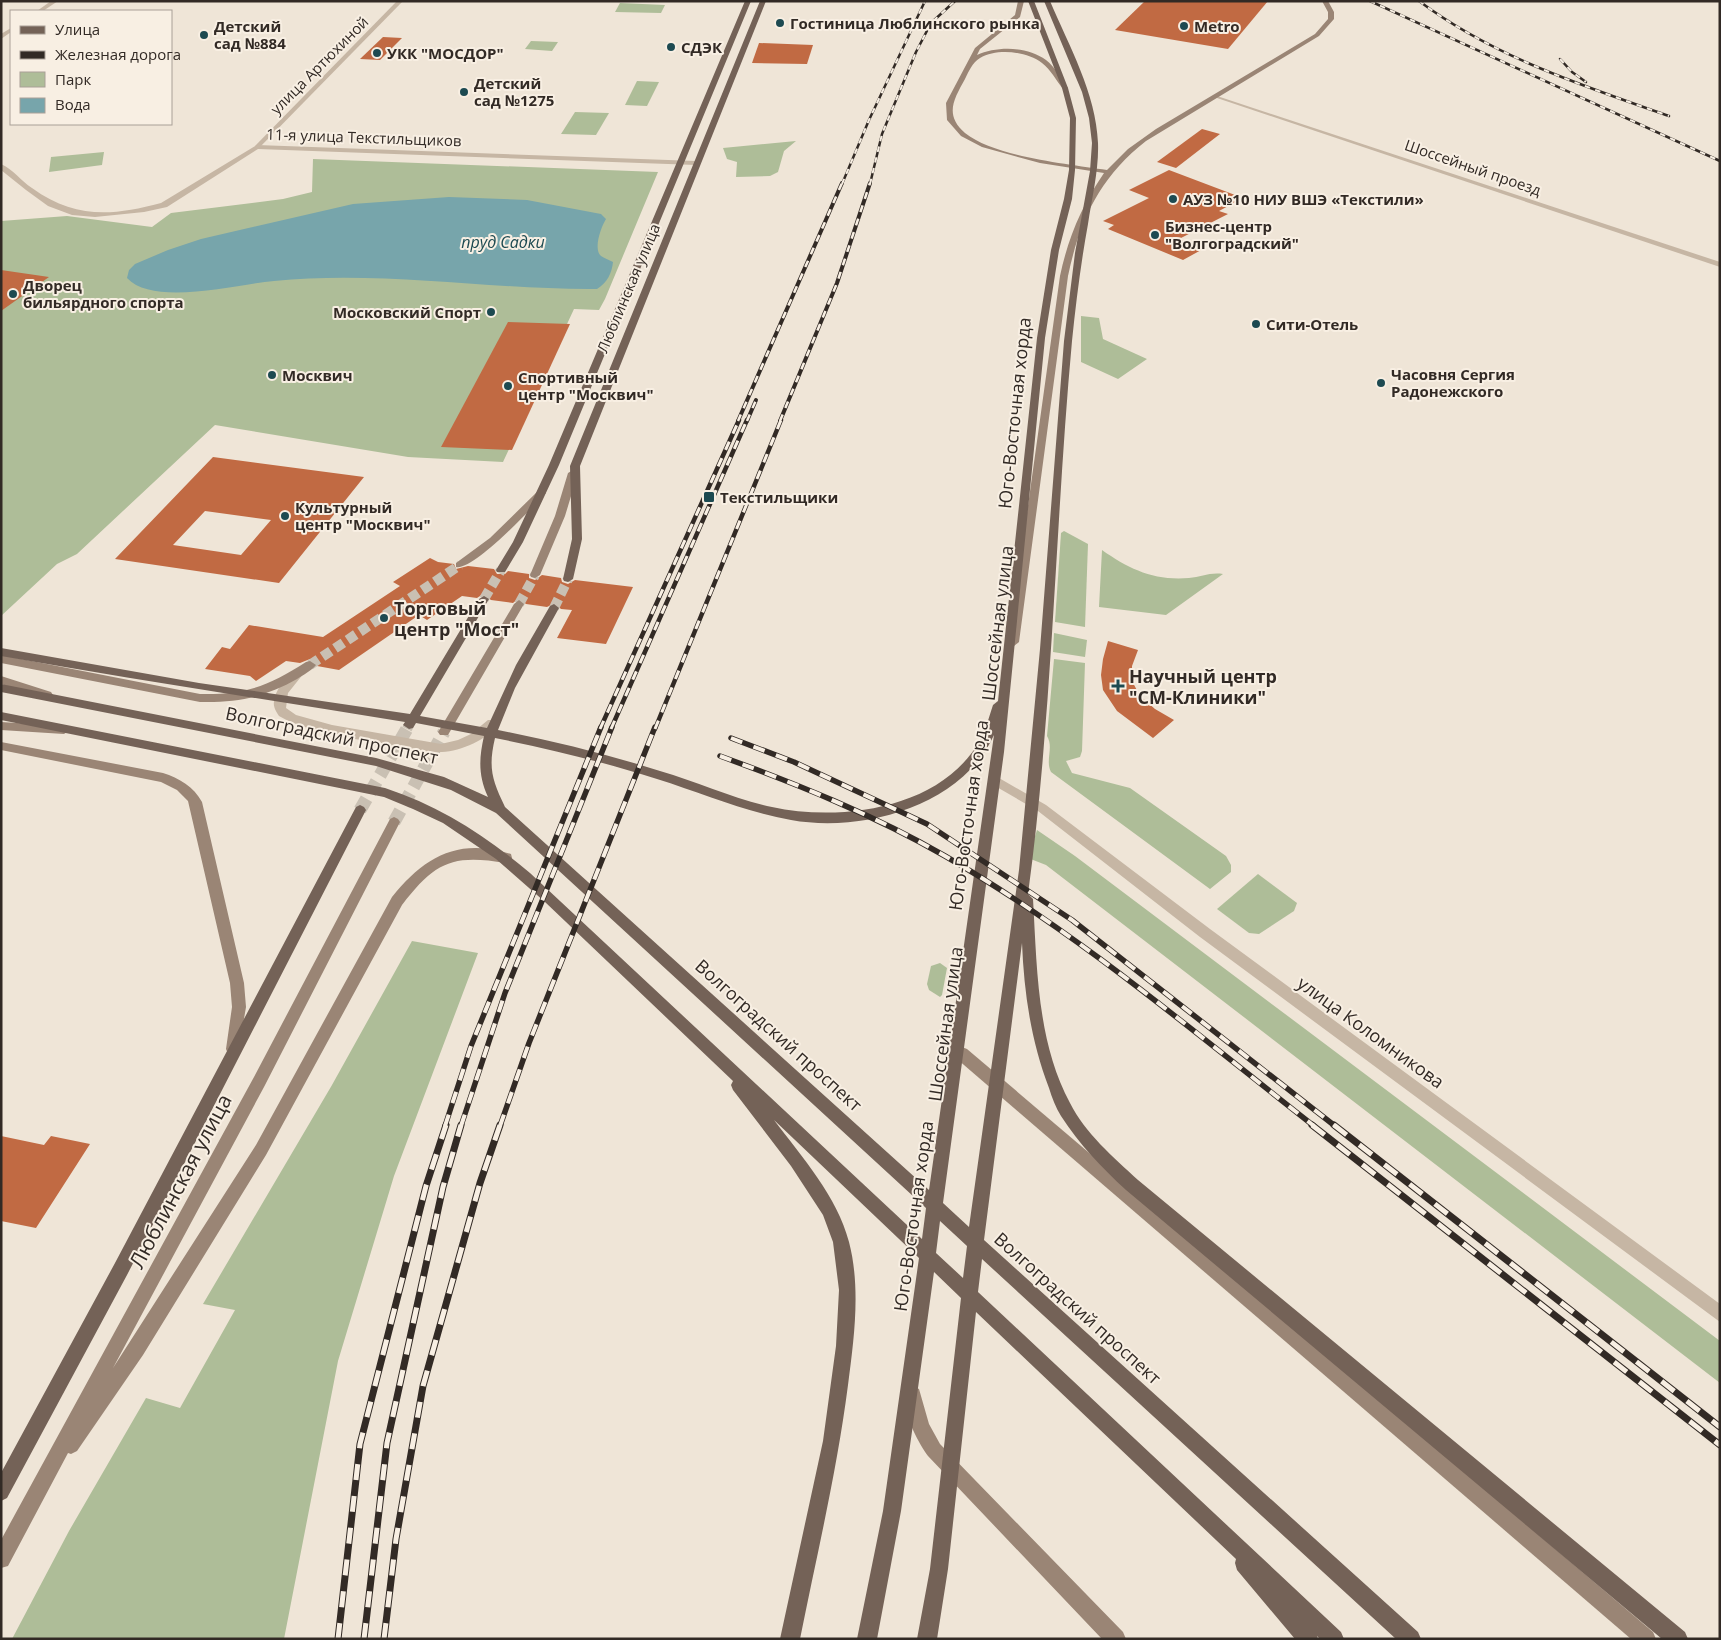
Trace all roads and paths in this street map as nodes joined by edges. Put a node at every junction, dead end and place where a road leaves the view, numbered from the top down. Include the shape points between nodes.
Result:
1 (55, 1) edge
2 (400, 1) edge
3 (748, 1) edge
4 (763, 1) edge
5 (1021, 1) edge
6 (1031, 1) edge
7 (1048, 1) edge
8 (1325, 1) edge
9 (42, 10) edge
10 (968, 67) junction
11 (1064, 88) junction
12 (1216, 96) junction
13 (256, 147) junction
14 (680, 162) junction
15 (696, 162) junction
16 (2, 169) edge
17 (1108, 172) junction
18 (1720, 265) edge
19 (573, 473) junction
20 (541, 493) junction
21 (460, 565) tunnel mouth
22 (500, 570) tunnel mouth
23 (535, 574) tunnel mouth
24 (568, 579) tunnel mouth
25 (484, 599) tunnel mouth
26 (520, 604) tunnel mouth
27 (554, 608) tunnel mouth
28 (1, 652) edge
29 (1, 659) edge
30 (310, 665) tunnel mouth
31 (298, 673) junction
32 (1, 680) edge
33 (1, 688) edge
34 (1005, 692) junction
35 (63, 701) junction
36 (1, 716) edge
37 (497, 718) junction
38 (409, 725) tunnel mouth
39 (1, 726) edge
40 (79, 732) junction
41 (444, 732) tunnel mouth
42 (1, 746) edge
43 (999, 783) junction
44 (360, 810) tunnel mouth
45 (500, 810) junction
46 (394, 822) tunnel mouth
47 (506, 858) junction
48 (1025, 870) junction
49 (962, 1054) junction
50 (716, 1055) junction
51 (231, 1059) junction
52 (1720, 1314) edge
53 (1, 1492) edge
54 (35, 1496) junction
55 (1202, 1514) junction
56 (1, 1559) edge
57 (1407, 1635) edge
58 (790, 1639) edge
59 (867, 1639) edge
60 (927, 1639) edge
61 (1116, 1639) edge
62 (1308, 1639) edge
63 (1334, 1639) edge
64 (1646, 1639) edge
65 (1678, 1639) edge

1 - 9 street
2 - 13 street, улица Артюхиной
3 - 14 main road, Люблинская улица
4 - 15 main road, Люблинская улица
5 - 10 main road via 1018,16 978,48
6 - 11 main road, Юго-Восточная хорда
7 - 48 main road via 1085,92 1095,144 1068,341 1046,649
8 - 12 main road, Шоссейная улица via 1331,19 1317,35
10 - 11 main road via 973,60 986,54 1025,54 1047,64
10 - 17 main road via 946,112 954,129 964,137 1001,152
11 - 34 main road, Юго-Восточная хорда via 1073,118 1070,189 1055,250 1042,338
12 - 17 main road, Шоссейная улица via 1161,128
12 - 18 street, Шоссейный проезд
13 - 14 street, 11-я улица Текстильщиков
13 - 16 street, 11-я улица Текстильщиков via 164,205 109,214 65,210 28,189
14 - 15 street, 11-я улица Текстильщиков
14 - 20 main road, Люблинская улица
15 - 19 main road, Люблинская улица
17 - 43 main road, Шоссейная улица via 1078,223 1065,270 1027,536
19 - 23 main road, Люблинская улица via 560,516
19 - 24 main road via 577,539
20 - 21 main road via 494,540
20 - 22 main road, Люблинская улица via 518,542
25 - 38 main road
26 - 41 main road
27 - 37 main road
28 - 34 main road via 476,730 659,775 746,806 807,819 873,814 934,792 954,778 984,742
29 - 31 main road via 200,698 229,700 250,697
30 - 31 main road
31 - 37 street via 285,688 280,707 284,715 306,723 441,748 475,738
32 - 35 main road
33 - 35 main road, Волгоградский проспект
34 - 59 main road, Юго-Восточная хорда via 892,1511
35 - 45 main road, Волгоградский проспект via 419,773 459,787
36 - 40 main road
37 - 45 main road via 486,750 484,771
39 - 40 main road
40 - 47 main road via 385,793 458,824
42 - 51 main road via 163,778 184,788 196,802 237,983 239,1007
43 - 49 main road, Шоссейная улица
43 - 52 street, улица Коломникова via 1042,808 1204,933
44 - 51 main road, Люблинская улица
45 - 57 main road, Волгоградский проспект
46 - 54 main road, Люблинская улица via 259,1082
47 - 50 main road
47 - 54 main road via 469,853 450,856 434,863 410,884 397,901 256,1158 137,1349
48 - 60 main road via 984,1168 939,1569
48 - 65 main road via 1032,995 1038,1033 1065,1109 1094,1150
49 - 61 main road, Шоссейная улица via 913,1368 912,1392 916,1415 922,1433 934,1450
49 - 64 main road
50 - 55 main road
50 - 58 main road via 829,1210 841,1242 847,1290 844,1346 832,1441
51 - 53 main road, Люблинская улица
54 - 56 main road, Люблинская улица
55 - 62 main road
55 - 63 main road

